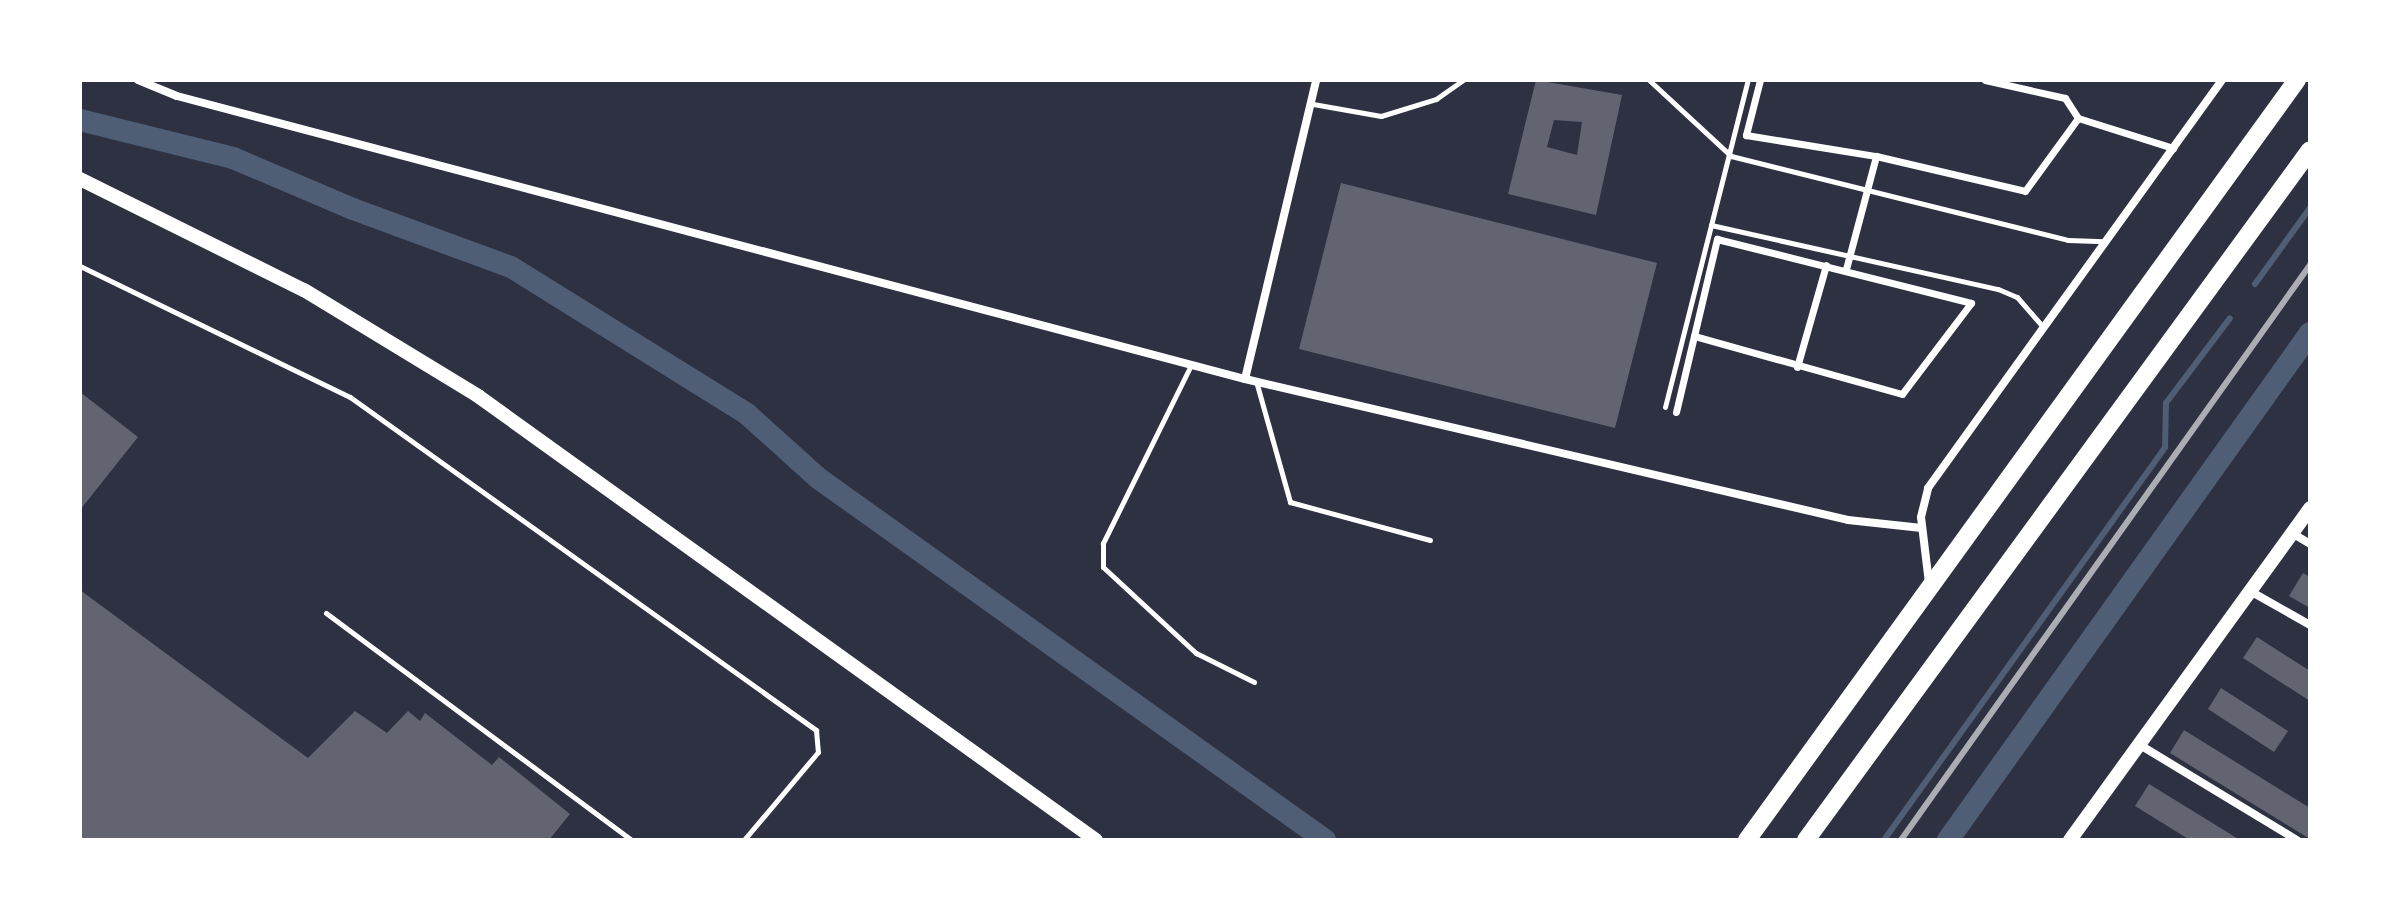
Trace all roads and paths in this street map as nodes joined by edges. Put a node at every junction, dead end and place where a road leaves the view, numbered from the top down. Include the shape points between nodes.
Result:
1 (138, 80) edge
2 (1316, 80) edge
3 (1463, 80) edge
4 (1649, 80) edge
5 (1748, 80) edge
6 (1760, 80) edge
7 (1985, 80) edge
8 (2222, 80) edge
9 (2297, 80) edge
10 (1313, 104) junction
11 (2078, 118) junction
12 (2173, 148) junction
13 (2310, 150) edge
14 (1731, 156) junction
15 (1876, 156) junction
16 (80, 179) edge
17 (1867, 193) junction
18 (1711, 225) junction
19 (2105, 241) junction
20 (1850, 254) junction
21 (1826, 265) junction
22 (80, 266) edge
23 (1846, 269) junction
24 (2043, 327) junction
25 (1694, 336) junction
26 (1192, 364) junction
27 (1797, 367) junction
28 (1245, 379) junction
29 (1256, 380) junction
30 (1665, 407) dead end
31 (1676, 412) dead end
32 (2310, 508) edge
33 (1922, 528) junction
34 (2292, 533) junction
35 (1430, 540) dead end
36 (2310, 544) edge
37 (1929, 589) junction
38 (2250, 591) junction
39 (326, 613) dead end
40 (2310, 625) edge
41 (1254, 682) dead end
42 (2140, 745) junction
43 (632, 840) edge
44 (744, 840) edge
45 (1096, 840) edge
46 (1747, 840) edge
47 (1806, 840) edge
48 (2070, 840) edge
49 (2297, 840) edge

1 - 26 street via 192,100
2 - 10 street
3 - 10 lane via 1436,99 1381,116
4 - 14 lane
5 - 14 lane
6 - 15 street via 1746,135
7 - 11 street via 2065,98
8 - 12 street
9 - 37 main road
10 - 28 street
11 - 12 street
11 - 15 street via 2025,191
12 - 19 street
13 - 47 main road
14 - 17 lane
14 - 18 lane
15 - 17 street
16 - 45 street via 304,290 478,396
17 - 19 lane via 2068,240
17 - 20 street
18 - 20 lane
18 - 30 lane
19 - 24 street
20 - 23 street
20 - 24 lane via 1998,289 2017,297
21 - 23 street
21 - 25 street via 1717,239
21 - 27 street
22 - 44 lane via 350,397 816,730 818,752
23 - 27 street via 1971,303 1902,394
24 - 33 street via 1925,495
25 - 27 street
25 - 31 street
26 - 28 street
26 - 41 lane via 1103,543 1103,567 1196,653
28 - 29 street
29 - 33 street via 1848,520
29 - 35 lane via 1290,502
32 - 34 street
33 - 37 street
34 - 36 street
34 - 38 street
37 - 46 main road
38 - 40 street
38 - 42 street
39 - 43 lane
42 - 48 street
42 - 49 street

